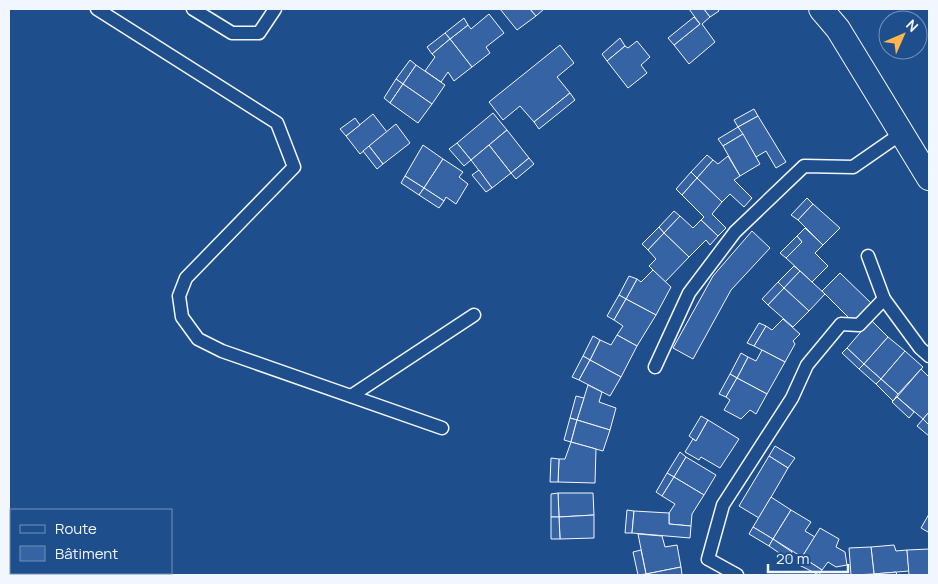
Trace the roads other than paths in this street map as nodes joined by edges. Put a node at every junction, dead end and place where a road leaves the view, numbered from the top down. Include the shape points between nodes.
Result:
1 (97, 9) edge
2 (193, 9) edge
3 (275, 9) edge
4 (821, 9) edge
5 (902, 133) junction
6 (929, 178) edge
7 (868, 256) dead end
8 (884, 299) junction
9 (474, 315) dead end
10 (929, 356) edge
11 (654, 367) dead end
12 (351, 396) junction
13 (442, 428) dead end
14 (737, 575) edge

1 - 12 lane via 277,123 294,167 186,278 179,296 182,317 198,339
2 - 3 lane via 232,32 259,33
4 - 5 street via 838,29
5 - 6 street
5 - 11 lane via 853,167 804,166 735,232 695,286
7 - 8 lane
8 - 10 lane
8 - 14 lane via 859,325 841,324 807,365 792,398 723,505 708,559
9 - 12 lane
12 - 13 lane

